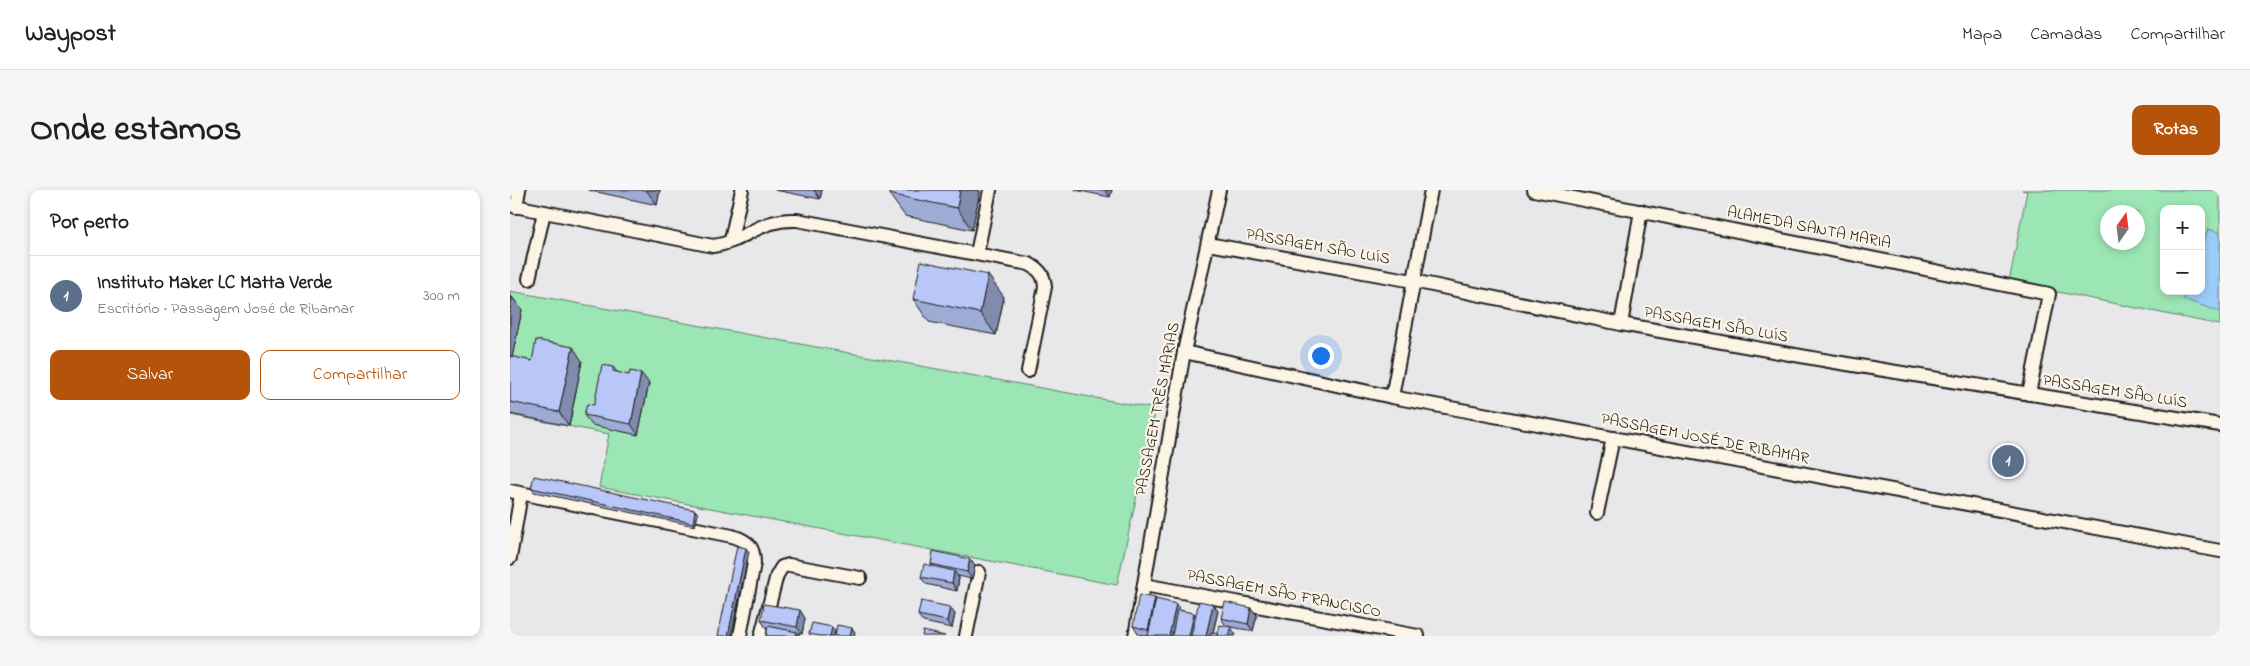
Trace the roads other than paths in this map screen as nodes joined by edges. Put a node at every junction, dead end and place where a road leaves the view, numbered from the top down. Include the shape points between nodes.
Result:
1 (519, 190) edge
2 (742, 190) edge
3 (990, 190) edge
4 (1220, 190) edge
5 (1431, 190) edge
6 (1534, 190) edge
7 (513, 206) edge
8 (1642, 211) junction
9 (544, 212) junction
10 (731, 240) junction
11 (1208, 244) junction
12 (977, 253) junction
13 (529, 278) dead end
14 (1413, 281) junction
15 (1621, 324) junction
16 (1184, 352) junction
17 (1028, 371) dead end
18 (2029, 394) junction
19 (1392, 397) junction
20 (2220, 425) edge
21 (1613, 438) junction
22 (516, 492) edge
23 (1597, 514) dead end
24 (2220, 551) edge
25 (510, 558) edge
26 (979, 572) dead end
27 (860, 578) dead end
28 (1144, 585) junction
29 (740, 636) edge
30 (761, 636) edge
31 (966, 636) edge
32 (1135, 636) edge
33 (1418, 636) edge

1 - 7 street
2 - 10 street
3 - 12 street
4 - 11 street, PASSAGEM TRÊS MARIAS
5 - 14 street
6 - 8 street, ALAMEDA SANTA MARIA
7 - 9 street
8 - 15 street
8 - 18 street, ALAMEDA SANTA MARIA via 2049,294
9 - 10 street via 697,244 712,246
9 - 13 street
10 - 12 street via 768,222 783,219
11 - 14 street, PASSAGEM SÃO LUÍS
11 - 16 street, PASSAGEM TRÊS MARIAS
12 - 17 street via 1030,264 1044,277 1045,287
14 - 15 street, PASSAGEM SÃO LUÍS
14 - 19 street
15 - 18 street, PASSAGEM SÃO LUÍS
16 - 19 street, PASSAGEM JOSÉ DE RIBAMAR
16 - 28 street, PASSAGEM TRÊS MARIAS
18 - 20 street, PASSAGEM SÃO LUÍS
19 - 21 street, PASSAGEM JOSÉ DE RIBAMAR
21 - 23 street
21 - 24 street, PASSAGEM JOSÉ DE RIBAMAR
22 - 25 street
22 - 29 street via 732,536 750,545 754,563
26 - 31 street
27 - 30 street via 789,565 782,567
28 - 32 street, PASSAGEM TRÊS MARIAS
28 - 33 street, PASSAGEM SÃO FRANCISCO

